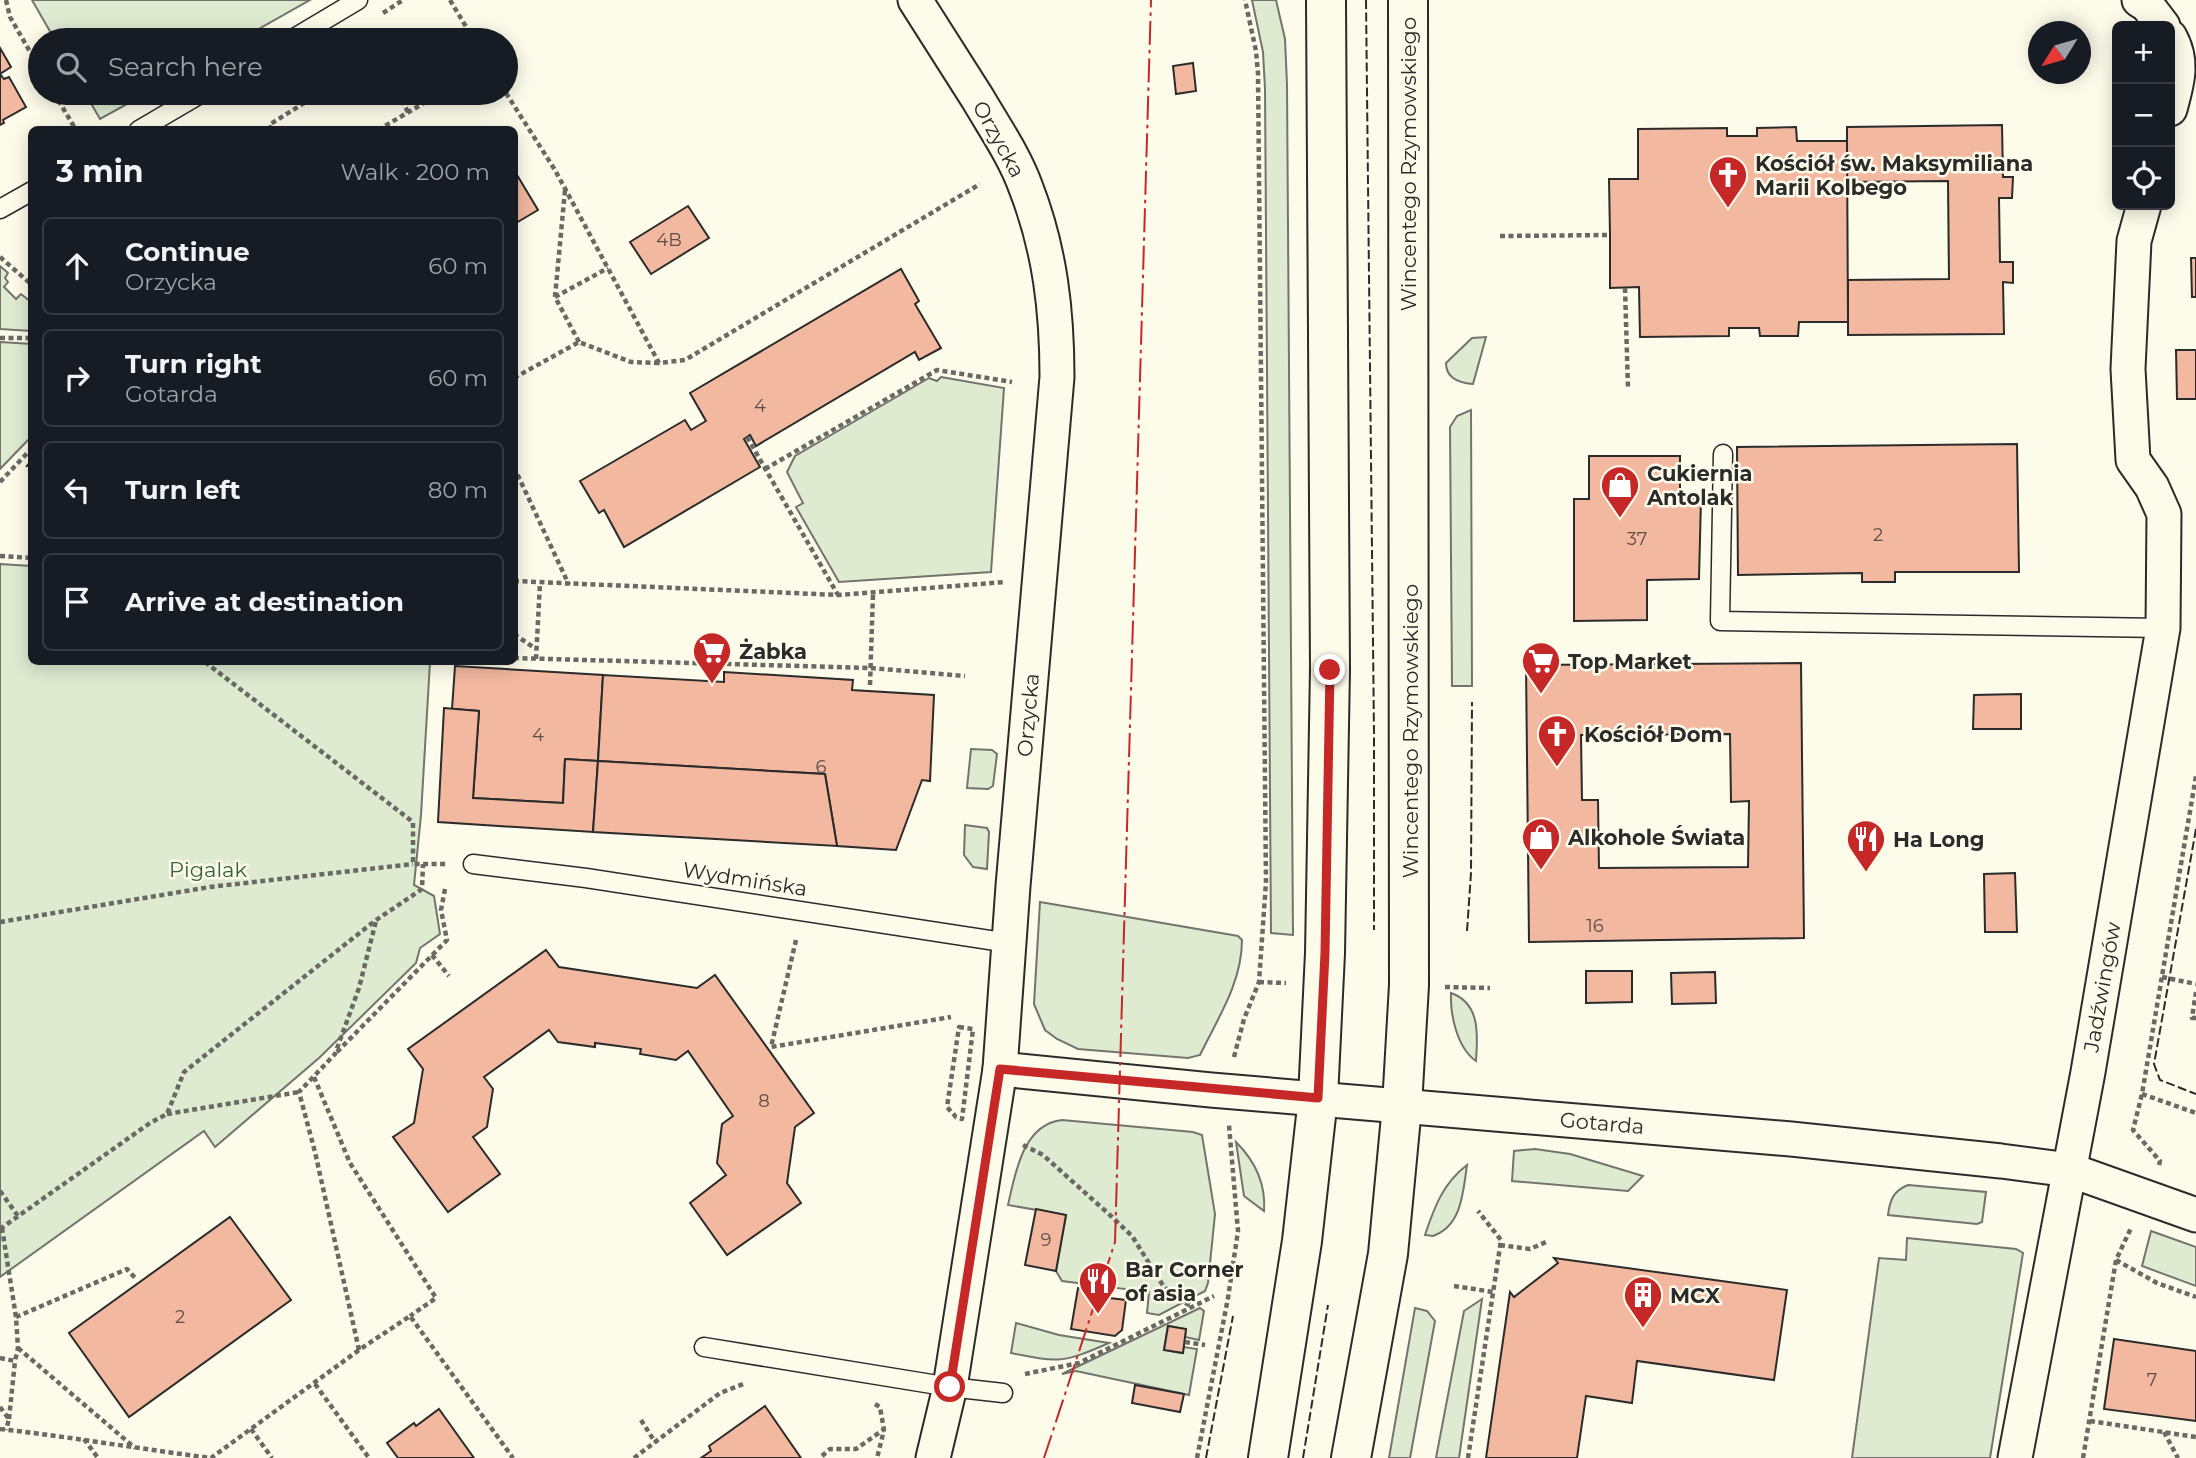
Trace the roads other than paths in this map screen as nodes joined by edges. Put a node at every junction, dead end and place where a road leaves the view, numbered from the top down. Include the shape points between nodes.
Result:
1 (358, 0) edge
2 (915, 0) edge
3 (1326, 0) edge
4 (1408, 0) edge
5 (2139, 0) edge
6 (2159, 21) edge
7 (311, 28) edge
8 (2175, 46) edge
9 (2175, 90) edge
10 (182, 105) edge
11 (146, 126) edge
12 (28, 193) edge
13 (0, 209) edge
14 (2143, 210) edge
15 (1723, 454) dead end
16 (2163, 628) junction
17 (473, 864) road end
18 (1009, 943) junction
19 (1000, 1069) junction
20 (1318, 1098) junction
21 (1402, 1106) junction
22 (2070, 1170) junction
23 (2196, 1215) edge
24 (704, 1347) dead end
25 (950, 1387) junction
26 (1003, 1393) dead end
27 (933, 1458) edge
28 (1268, 1458) edge
29 (1350, 1458) edge
30 (2015, 1458) edge

1 - 7 lane
2 - 18 street, Orzycka via 1000,135 1026,186 1054,293 1057,377
3 - 20 main road via 1330,670
4 - 21 main road, Wincentego Rzymowskiego via 1410,953
5 - 6 street
8 - 9 street via 2179,75
10 - 11 lane
12 - 13 lane
14 - 16 street, Jadźwingów via 2134,241 2128,369 2133,460 2152,486 2164,514
15 - 16 lane via 1720,621
16 - 22 street, Jadźwingów
17 - 18 lane, Wydmińska
18 - 19 street, Orzycka
19 - 20 street, Gotarda
19 - 25 street, Orzycka
20 - 21 street, Gotarda
20 - 28 main road via 1302,1241
21 - 22 street, Gotarda via 1805,1140
21 - 29 main road, Wincentego Rzymowskiego via 1388,1254
22 - 23 street, Gotarda
22 - 30 street, Jadźwingów
24 - 25 lane
25 - 26 lane
25 - 27 street, Orzycka

